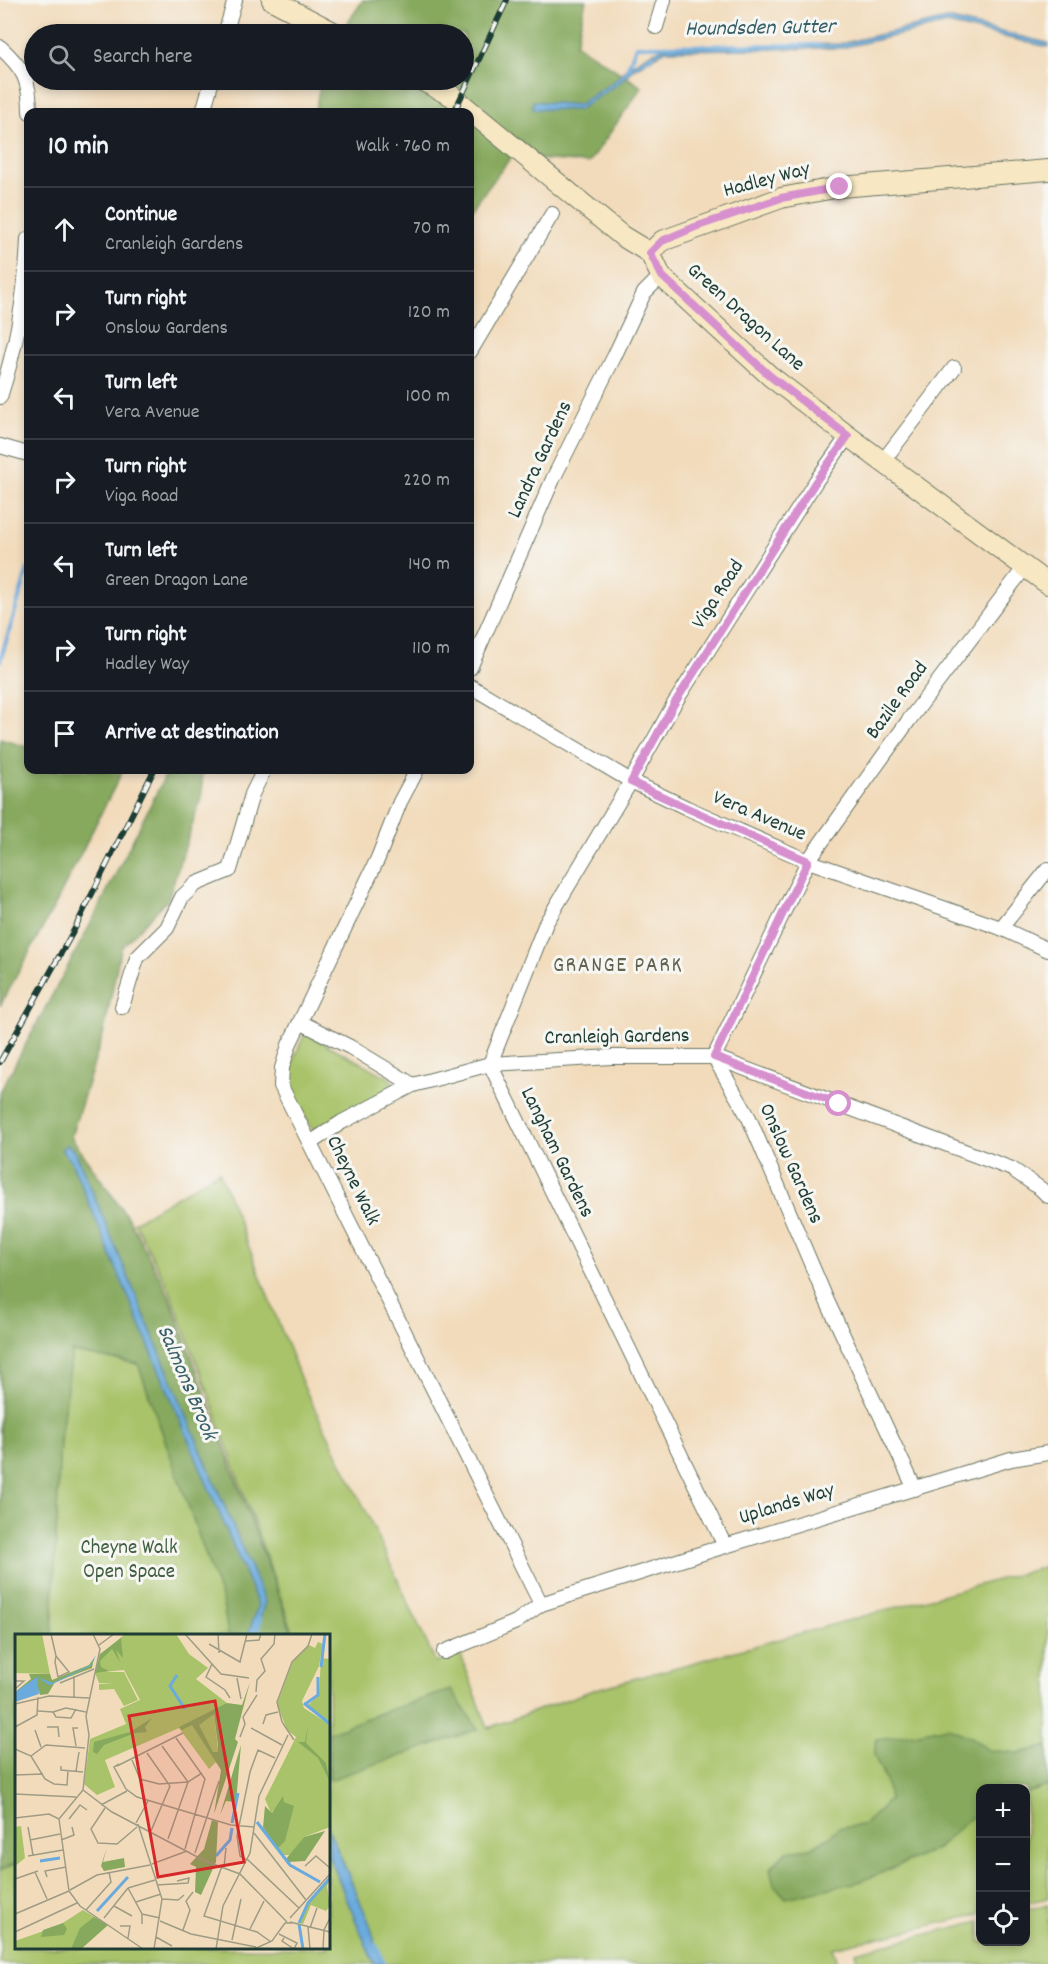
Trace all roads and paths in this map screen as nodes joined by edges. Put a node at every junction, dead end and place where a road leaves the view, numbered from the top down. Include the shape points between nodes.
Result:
1 (235, 0) edge
2 (272, 0) edge
3 (664, 0) edge
4 (228, 24) edge
5 (318, 24) edge
6 (656, 27) dead end
7 (0, 47) edge
8 (24, 74) edge
9 (29, 90) edge
10 (209, 90) edge
11 (440, 90) edge
12 (30, 108) edge
13 (204, 108) edge
14 (467, 108) edge
15 (474, 114) edge
16 (1048, 170) edge
17 (552, 214) dead end
18 (650, 253) junction
19 (662, 276) junction
20 (24, 301) edge
21 (474, 345) edge
22 (954, 368) dead end
23 (0, 397) edge
24 (848, 436) junction
25 (0, 446) edge
26 (24, 453) edge
27 (883, 461) junction
28 (1025, 567) junction
29 (1048, 584) edge
30 (474, 659) edge
31 (474, 688) edge
32 (262, 774) edge
33 (415, 774) edge
34 (631, 782) junction
35 (808, 861) junction
36 (1048, 869) edge
37 (1001, 928) junction
38 (1048, 950) edge
39 (122, 1007) dead end
40 (300, 1022) junction
41 (714, 1057) junction
42 (490, 1064) junction
43 (413, 1085) junction
44 (310, 1143) junction
45 (1048, 1196) edge
46 (1048, 1453) edge
47 (915, 1489) junction
48 (724, 1545) junction
49 (541, 1604) junction
50 (444, 1652) dead end

1 - 4 street
2 - 5 street
3 - 6 street
7 - 8 street
9 - 12 street
10 - 13 street
11 - 14 street
15 - 18 street via 622,236
16 - 18 street, Hadley Way via 840,187 781,198 695,227 662,241
17 - 21 street
18 - 19 street, Green Dragon Lane
19 - 24 street, Green Dragon Lane via 770,376
19 - 30 street, Landra Gardens via 644,293 553,479
20 - 23 street
22 - 27 street
24 - 27 street, Green Dragon Lane
24 - 34 street, Viga Road via 674,704
25 - 26 street
27 - 28 street, Green Dragon Lane
28 - 29 street, Green Dragon Lane
28 - 35 street, Bazile Road
31 - 34 street, Vera Avenue
32 - 39 street via 252,794 230,870 196,884 182,897 167,928 137,958
33 - 40 street, Cheyne Walk
34 - 35 street, Vera Avenue
34 - 42 street via 546,923
35 - 37 street, Vera Avenue
35 - 41 street
36 - 37 street
37 - 38 street, Vera Avenue
40 - 43 street
40 - 44 street, Cheyne Walk via 282,1068 281,1086
41 - 42 street, Cranleigh Gardens via 612,1057
41 - 45 street, Cranleigh Gardens via 1012,1169
41 - 47 street, Onslow Gardens via 749,1118 827,1301
42 - 43 street, Cranleigh Gardens
42 - 48 street, Langham Gardens
43 - 44 street, Cranleigh Gardens
44 - 49 street, Cheyne Walk
46 - 47 street, Uplands Way via 1011,1459
47 - 48 street, Uplands Way
48 - 49 street, Uplands Way
49 - 50 street, Uplands Way via 516,1622

